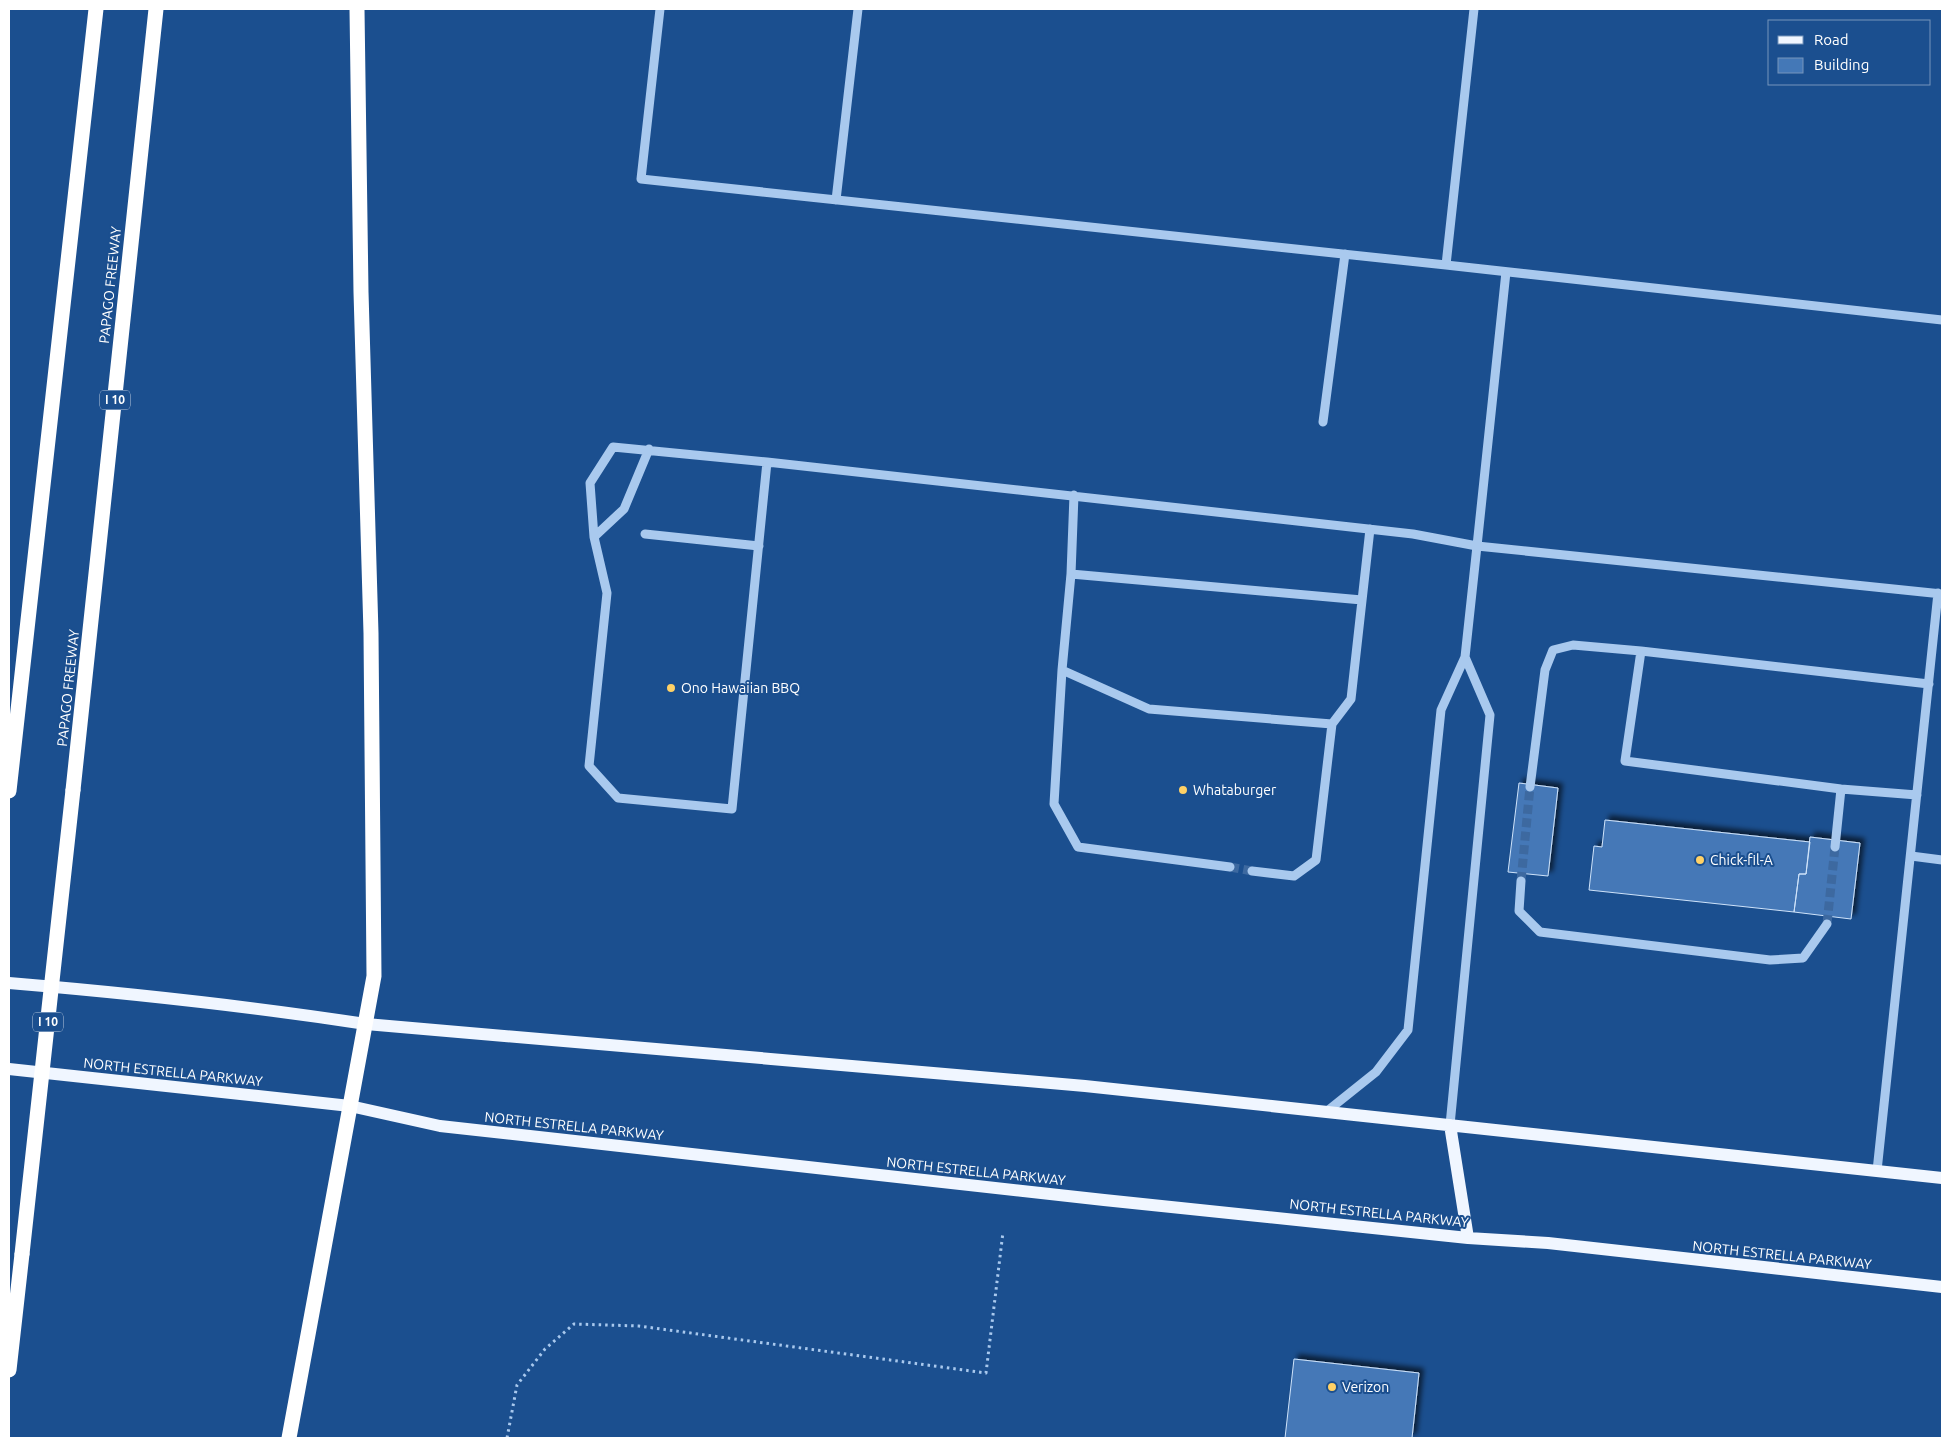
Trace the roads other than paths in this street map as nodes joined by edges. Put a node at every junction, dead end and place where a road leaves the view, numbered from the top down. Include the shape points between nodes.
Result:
1 (96, 9) edge
2 (156, 9) edge
3 (357, 9) edge
4 (660, 9) edge
5 (858, 9) edge
6 (1474, 9) edge
7 (836, 200) junction
8 (1345, 254) junction
9 (1446, 265) junction
10 (1506, 272) junction
11 (1942, 320) edge
12 (1323, 422) dead end
13 (648, 449) junction
14 (767, 462) junction
15 (1074, 495) junction
16 (1370, 529) junction
17 (644, 534) dead end
18 (594, 537) junction
19 (759, 546) junction
20 (1477, 546) junction
21 (1071, 574) junction
22 (1940, 593) edge
23 (1362, 600) junction
24 (1641, 651) junction
25 (1465, 657) junction
26 (1062, 670) junction
27 (1929, 684) junction
28 (1332, 724) junction
29 (9, 787) edge
30 (1530, 787) tunnel mouth
31 (1841, 789) junction
32 (1917, 795) junction
33 (1835, 847) tunnel mouth
34 (1911, 856) junction
35 (1942, 860) edge
36 (1230, 867) tunnel mouth
37 (1252, 871) tunnel mouth
38 (1520, 881) tunnel mouth
39 (1827, 924) tunnel mouth
40 (9, 982) edge
41 (366, 1024) junction
42 (9, 1069) edge
43 (350, 1106) junction
44 (1326, 1112) junction
45 (1450, 1125) junction
46 (1878, 1171) junction
47 (1942, 1178) edge
48 (1468, 1238) junction
49 (1942, 1287) edge
50 (9, 1370) edge
51 (289, 1438) edge

1 - 29 highway
2 - 50 highway, PAPAGO FREEWAY / I 10, bridge
3 - 41 highway via 361,292 372,643 374,976
4 - 7 lane via 641,179
5 - 7 lane
6 - 9 lane
7 - 8 lane
8 - 9 lane
8 - 12 lane
9 - 10 lane
10 - 11 lane
10 - 20 lane
13 - 14 lane
13 - 18 lane via 624,508
13 - 18 lane via 613,447 590,483
14 - 15 lane
14 - 19 lane
15 - 16 lane
15 - 21 lane
16 - 20 lane
16 - 23 lane
17 - 19 lane
18 - 19 lane via 607,592 589,766 618,798 732,809
20 - 22 lane
20 - 25 lane
21 - 23 lane
21 - 26 lane
22 - 27 lane
23 - 28 lane via 1351,699
24 - 27 lane
24 - 30 lane via 1573,645 1554,650 1545,670
24 - 31 lane via 1625,761
25 - 44 lane via 1440,710 1408,1030 1376,1072
25 - 45 lane via 1490,715
26 - 28 lane via 1149,709
26 - 36 lane via 1054,804 1078,847
27 - 32 lane
28 - 37 lane via 1316,860 1294,876
31 - 32 lane
31 - 33 lane
32 - 34 lane
34 - 35 lane
34 - 46 lane
38 - 39 lane via 1519,911 1540,932 1770,960 1803,958
40 - 41 main road via 152,996
41 - 43 highway
41 - 44 main road via 1085,1086
42 - 43 main road, NORTH ESTRELLA PARKWAY
43 - 48 main road, NORTH ESTRELLA PARKWAY via 450,1127
43 - 51 highway
44 - 45 main road
45 - 46 main road
45 - 48 main road
46 - 47 main road
48 - 49 main road, NORTH ESTRELLA PARKWAY via 1548,1243

